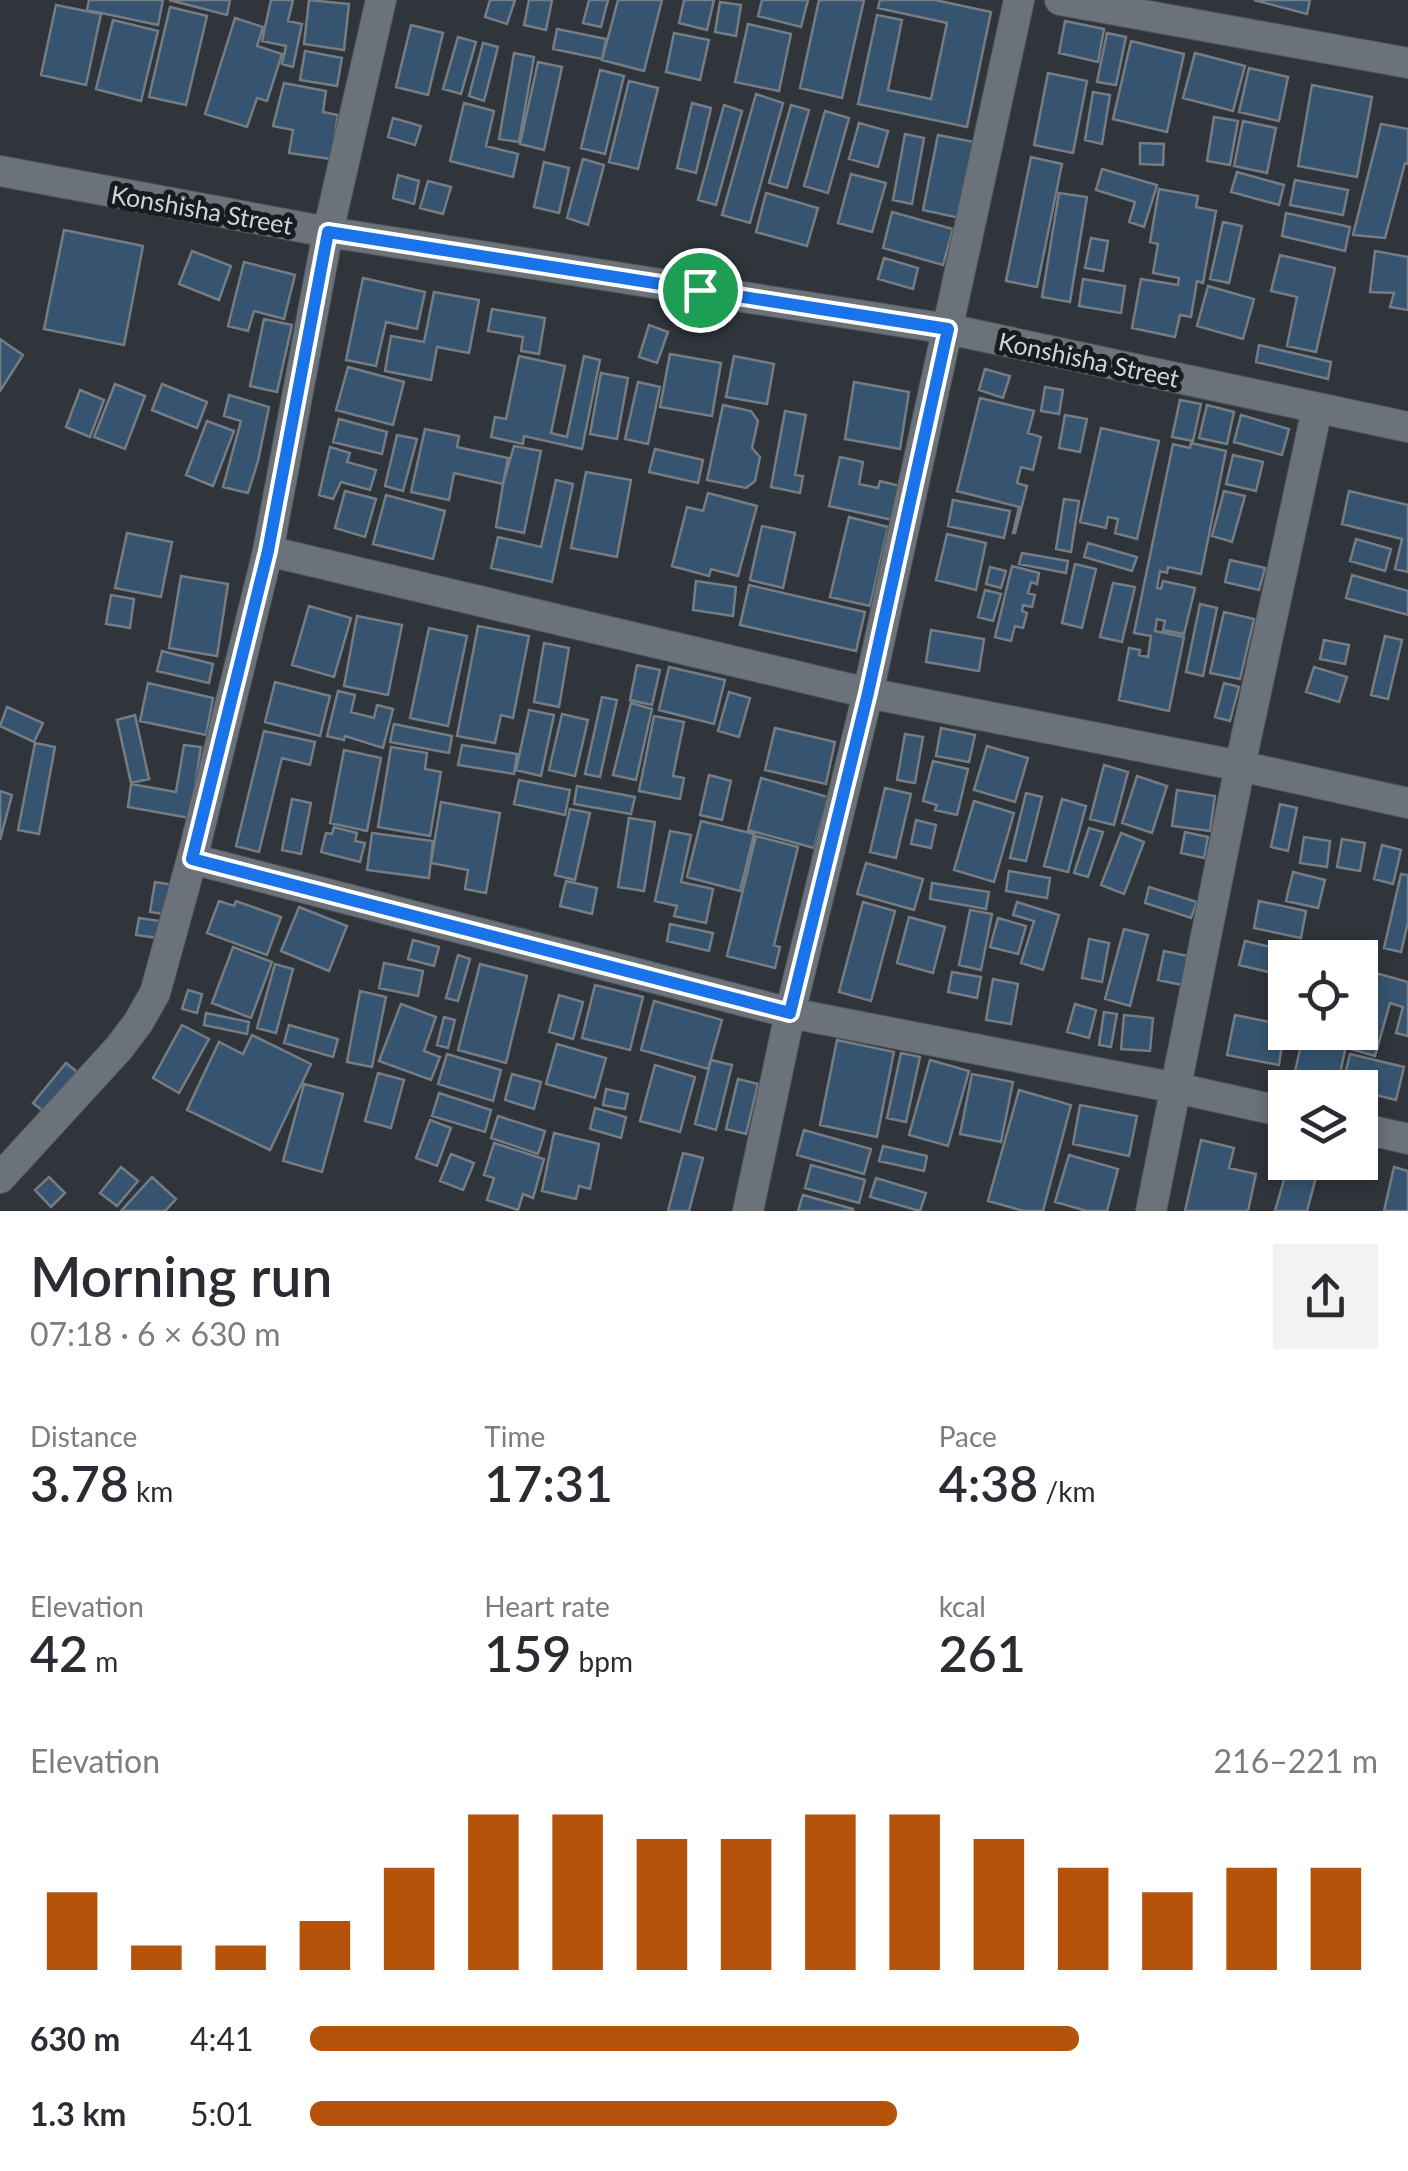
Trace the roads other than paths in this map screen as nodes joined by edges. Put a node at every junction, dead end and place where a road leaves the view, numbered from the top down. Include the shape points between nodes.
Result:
1 (381, 0) edge
2 (1019, 0) edge
3 (1060, 0) edge
4 (1408, 63) edge
5 (0, 171) edge
6 (328, 232) junction
7 (948, 329) junction
8 (1317, 408) junction
9 (1408, 427) edge
10 (268, 551) junction
11 (868, 693) junction
12 (1240, 766) junction
13 (1408, 803) edge
14 (192, 859) junction
15 (790, 1013) junction
16 (1176, 1088) junction
17 (1268, 1108) edge
18 (1378, 1132) edge
19 (1408, 1139) edge
20 (0, 1178) edge
21 (748, 1211) edge
22 (1151, 1211) edge

1 - 6 street
2 - 7 street
3 - 4 street
5 - 6 street, Konshisha Street
6 - 7 street, Konshisha Street
6 - 10 street
7 - 8 street, Konshisha Street
7 - 11 street
8 - 9 street, Konshisha Street
8 - 12 street
10 - 11 street
10 - 14 street
11 - 12 street
11 - 15 street
12 - 13 street
12 - 16 street
14 - 15 street
14 - 20 street via 155,993 138,1023
15 - 16 street
15 - 21 street
16 - 17 street
16 - 22 street
18 - 19 street

